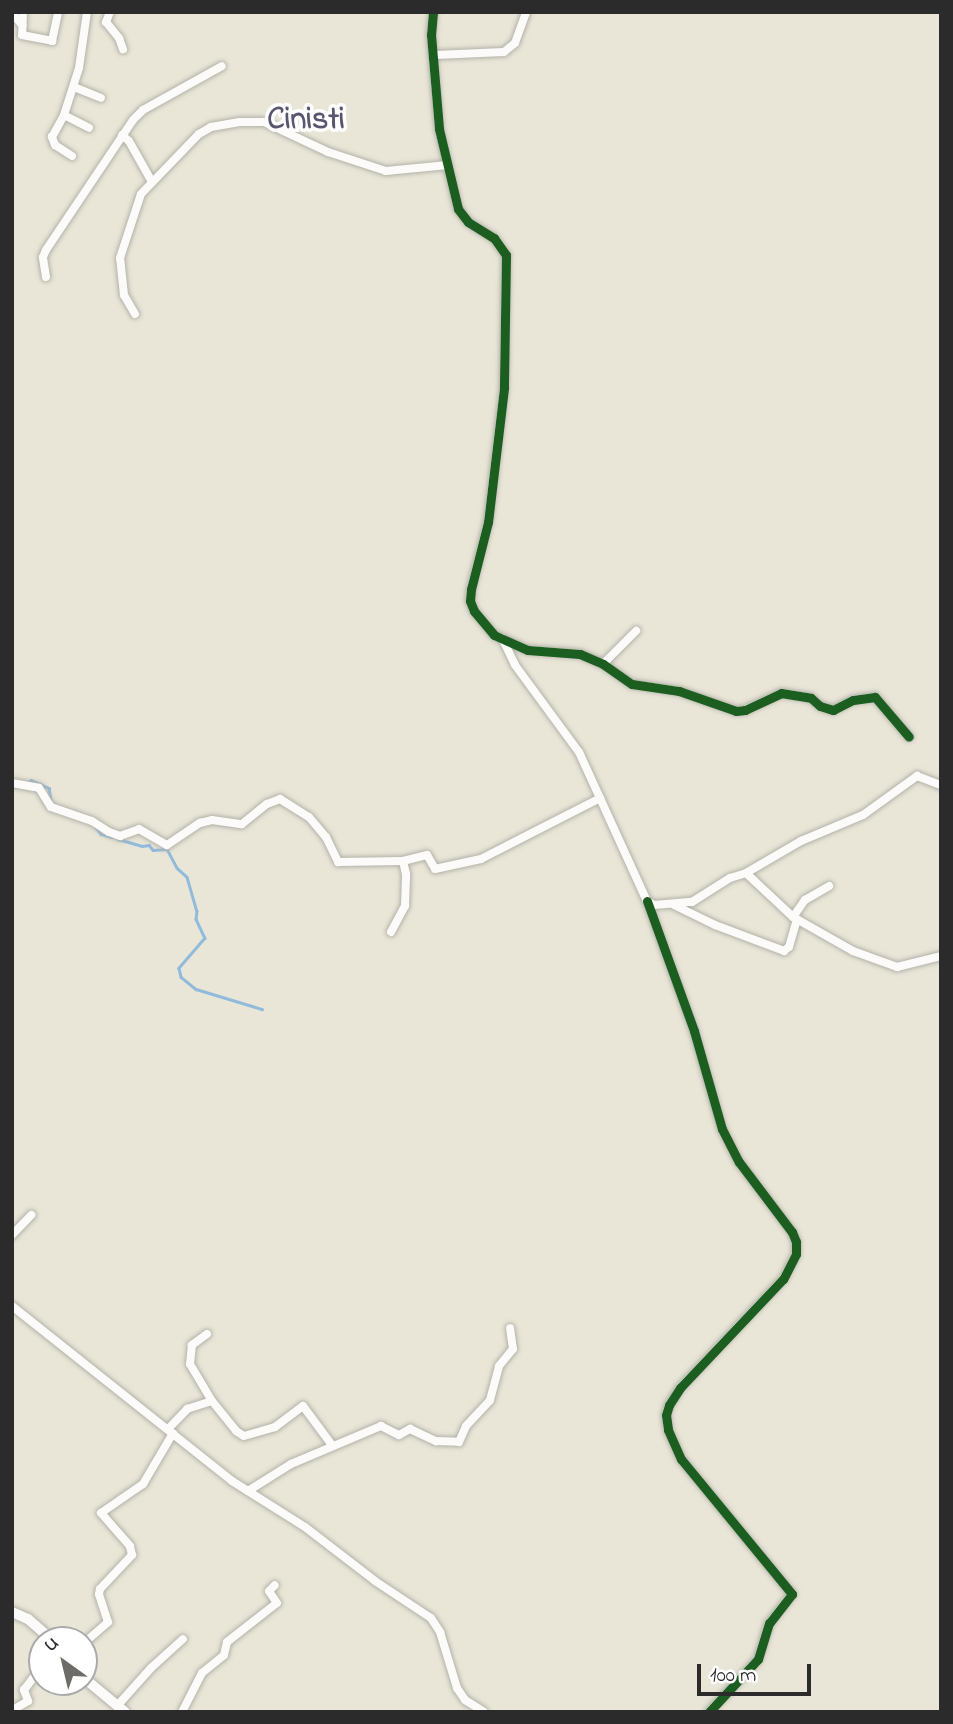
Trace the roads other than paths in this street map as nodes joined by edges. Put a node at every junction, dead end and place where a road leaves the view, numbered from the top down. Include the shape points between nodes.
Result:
1 (23, 12) edge
2 (58, 12) edge
3 (87, 12) edge
4 (110, 12) edge
5 (433, 12) edge
6 (526, 12) edge
7 (12, 13) edge
8 (22, 25) junction
9 (123, 49) dead end
10 (435, 55) junction
11 (222, 66) dead end
12 (74, 87) junction
13 (101, 98) dead end
14 (64, 114) junction
15 (89, 128) dead end
16 (122, 135) junction
17 (72, 156) dead end
18 (448, 165) junction
19 (152, 182) junction
20 (46, 277) dead end
21 (135, 314) dead end
22 (636, 632) dead end
23 (502, 639) junction
24 (603, 664) junction
25 (909, 737) dead end
26 (12, 783) edge
27 (941, 785) edge
28 (600, 798) junction
29 (403, 861) junction
30 (746, 873) junction
31 (829, 886) dead end
32 (647, 901) junction
33 (674, 905) junction
34 (795, 918) junction
35 (391, 932) dead end
36 (941, 956) edge
37 (31, 1215) dead end
38 (12, 1236) edge
39 (12, 1306) edge
40 (510, 1328) dead end
41 (207, 1334) dead end
42 (212, 1401) junction
43 (171, 1431) junction
44 (332, 1445) junction
45 (248, 1491) junction
46 (275, 1585) dead end
47 (12, 1612) edge
48 (36, 1626) edge
49 (98, 1630) edge
50 (183, 1639) dead end
51 (28, 1685) edge
52 (98, 1690) edge
53 (16, 1708) dead end
54 (121, 1709) edge
55 (182, 1712) edge
56 (484, 1712) edge
57 (709, 1712) edge

1 - 8 street
2 - 8 street via 52,41 24,37
3 - 12 street
4 - 9 street via 106,22
5 - 10 street
6 - 10 street via 514,43 504,52
7 - 8 street
10 - 18 street via 439,129
11 - 16 street via 143,110
12 - 13 street
12 - 14 street
14 - 15 street
14 - 17 street via 52,141
16 - 19 street
16 - 20 street via 46,250
18 - 19 street via 386,171 328,152 264,122 240,122 199,134
18 - 23 street via 458,209 468,222 494,238 506,255 504,388 497,458 470,601 487,628
19 - 21 street via 141,194 121,250 124,295
22 - 24 street
23 - 24 street via 539,653 580,654
23 - 28 street via 515,665 568,733
24 - 25 street via 632,684 680,691 736,711 781,693 811,698 833,710 853,700 876,697
26 - 29 street via 39,788 51,807 109,832 120,836 139,829 167,845 200,822 242,824 280,799 309,817 338,862
27 - 30 street via 917,776 858,818 801,841
28 - 29 street via 481,859 435,869 428,855
28 - 32 street
29 - 35 street via 405,904
30 - 33 street via 692,902
30 - 34 street
31 - 34 street via 805,900
32 - 33 street
32 - 57 street via 694,1031 722,1129 739,1162 796,1242 796,1254 783,1279 680,1388 666,1415 681,1460 792,1594 769,1623 753,1666
33 - 34 street via 785,951
34 - 36 street via 830,940 891,965
37 - 38 street
39 - 43 street
40 - 44 street via 513,1349 499,1366 488,1404 466,1426 460,1441 436,1441 410,1429 399,1435 383,1426
41 - 42 street via 192,1345 190,1364
42 - 43 street via 187,1409
42 - 44 street via 244,1436 275,1427 304,1406
43 - 45 street
43 - 49 street via 143,1484 101,1513 130,1546 132,1555 100,1589 107,1622
44 - 45 street via 290,1464
45 - 56 street via 431,1618 440,1632 457,1688 465,1700
46 - 55 street via 269,1591 276,1603 229,1640 224,1655 202,1673
47 - 48 street
50 - 54 street via 151,1668
51 - 53 street via 24,1690 28,1701
52 - 54 street

